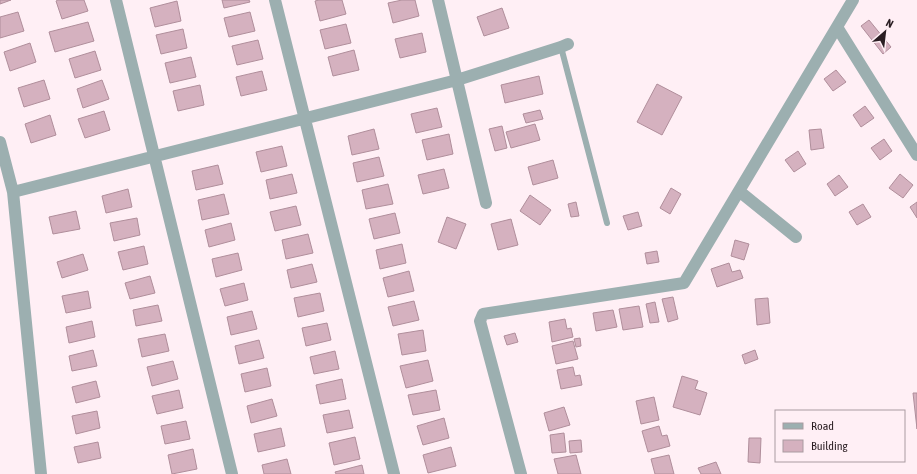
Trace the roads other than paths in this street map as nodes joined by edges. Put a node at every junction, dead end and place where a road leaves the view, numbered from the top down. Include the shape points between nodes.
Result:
1 (116, 0) edge
2 (275, 0) edge
3 (438, 0) edge
4 (852, 0) edge
5 (837, 27) junction
6 (564, 46) joint
7 (457, 80) junction
8 (305, 118) junction
9 (0, 142) edge
10 (917, 155) edge
11 (154, 156) junction
12 (739, 191) junction
13 (13, 192) junction
14 (486, 203) dead end
15 (607, 223) dead end
16 (796, 237) dead end
17 (41, 474) edge
18 (232, 474) edge
19 (394, 474) edge
20 (521, 474) edge

1 - 11 street
2 - 8 street
3 - 7 street
4 - 5 street
5 - 10 street
5 - 12 street
6 - 7 street
6 - 15 lane
7 - 8 street
7 - 14 street
8 - 11 street
8 - 19 street
9 - 13 street
11 - 13 street
11 - 18 street
12 - 16 street
12 - 20 street via 684,283 483,314 480,321
13 - 17 street

